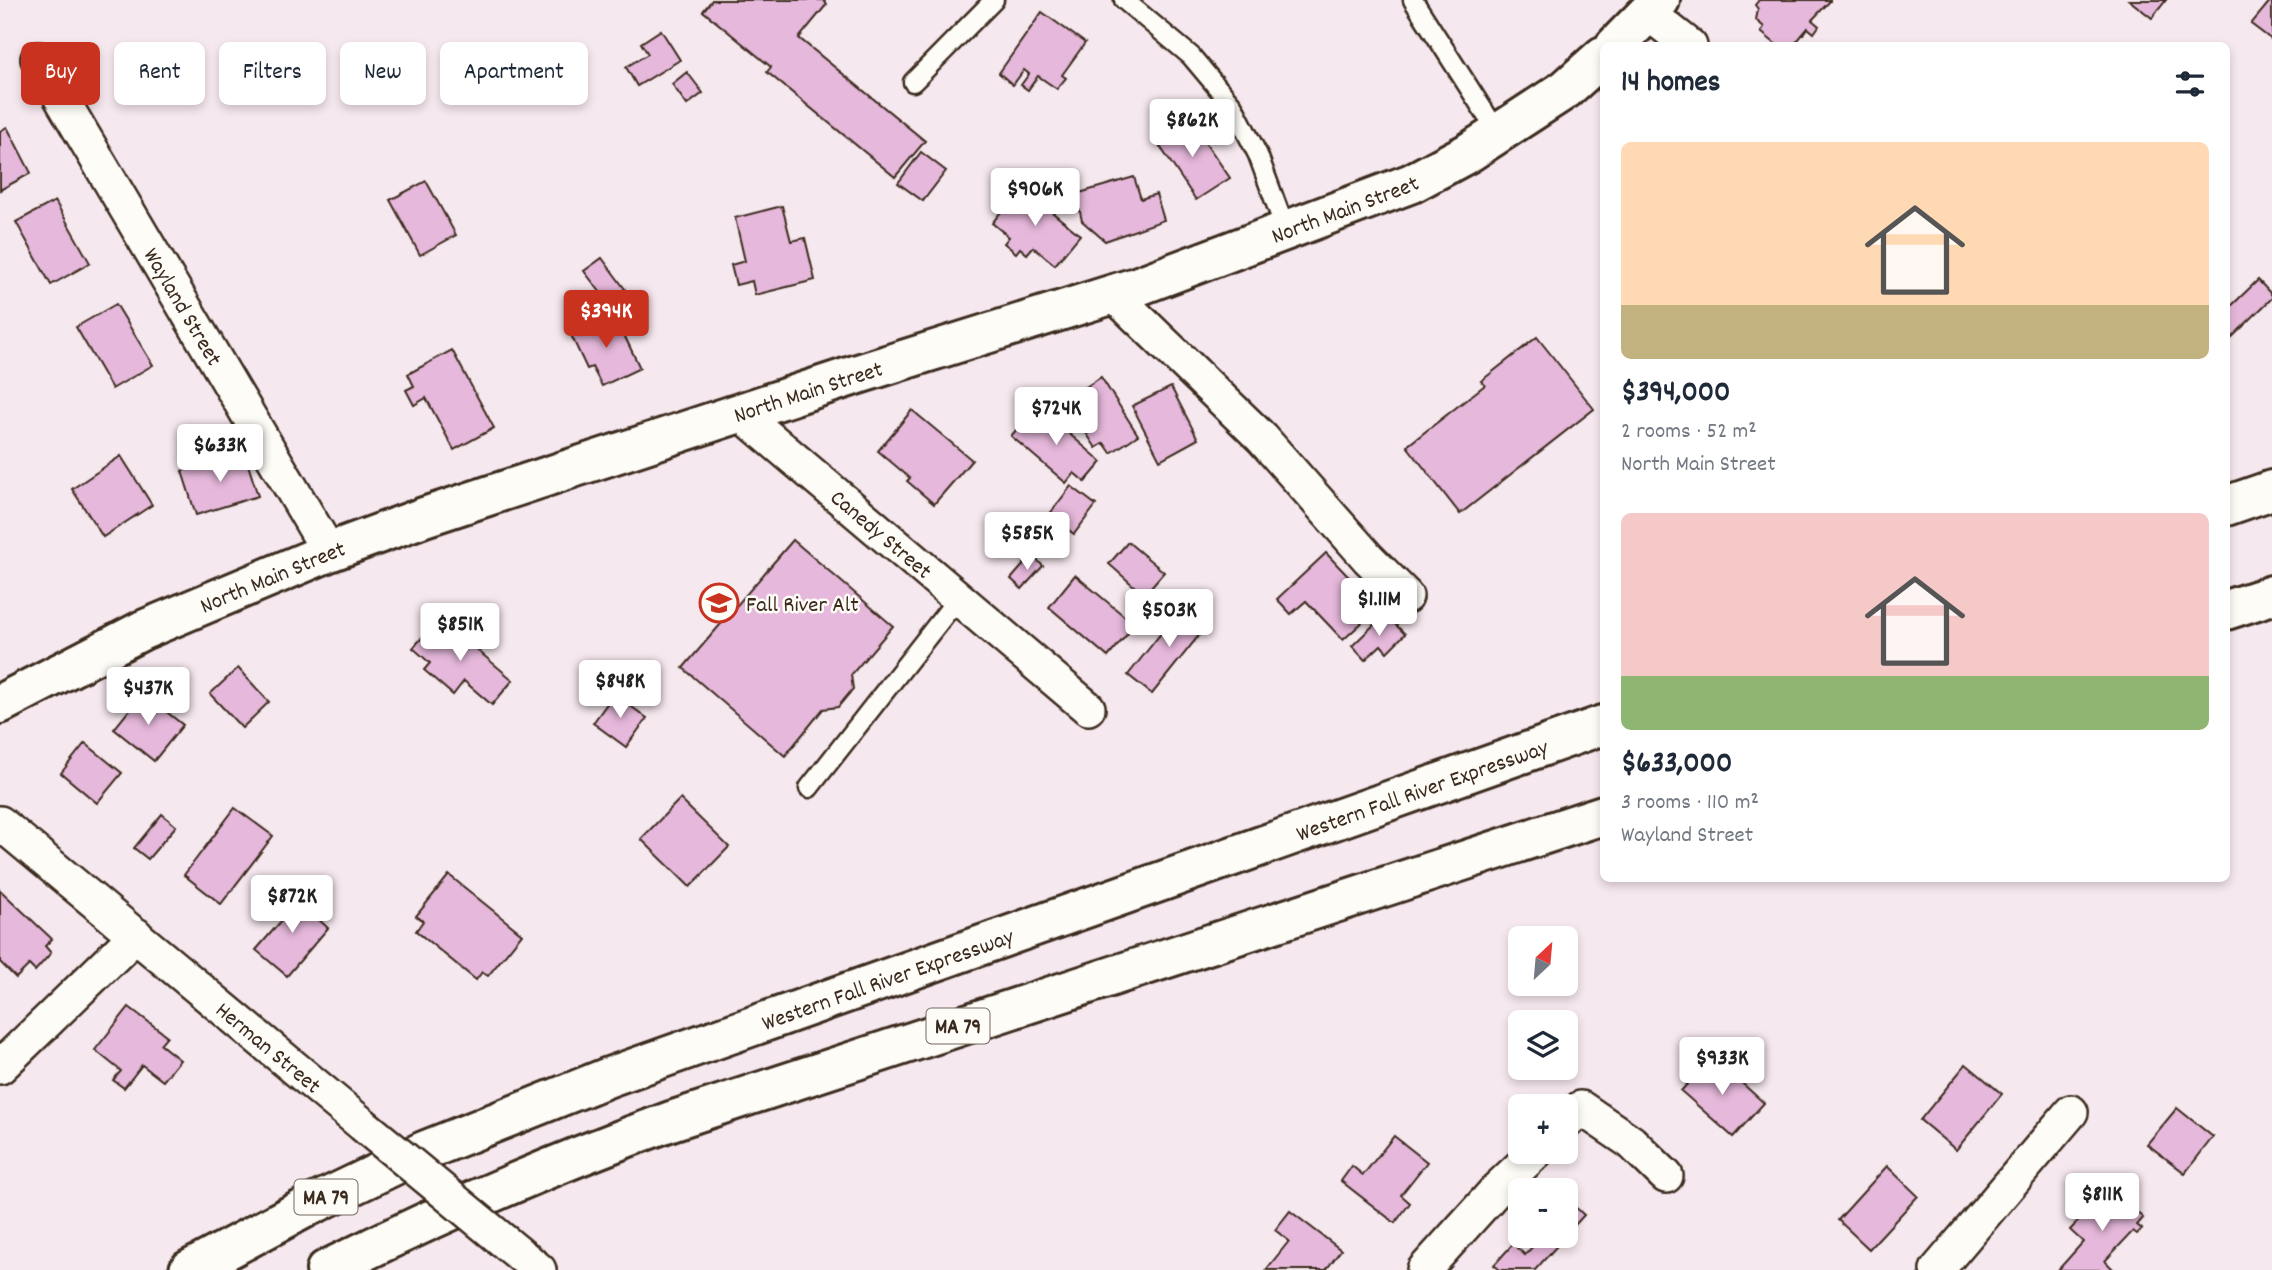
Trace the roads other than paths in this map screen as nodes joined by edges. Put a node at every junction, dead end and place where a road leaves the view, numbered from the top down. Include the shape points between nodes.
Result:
1 (994, 0) edge
2 (1124, 0) edge
3 (1413, 0) edge
4 (1654, 7) edge
5 (1619, 42) edge
6 (1686, 42) edge
7 (1600, 59) edge
8 (913, 82) dead end
9 (65, 105) edge
10 (1498, 134) junction
11 (1286, 231) junction
12 (1113, 295) junction
13 (740, 413) junction
14 (2272, 490) edge
15 (2230, 505) edge
16 (329, 552) junction
17 (2272, 595) edge
18 (1406, 596) dead end
19 (958, 598) junction
20 (2230, 609) edge
21 (1, 701) edge
22 (1088, 708) dead end
23 (1600, 726) edge
24 (809, 788) dead end
25 (1600, 816) edge
26 (0, 823) edge
27 (136, 935) junction
28 (0, 1067) edge
29 (2071, 1112) dead end
30 (1578, 1117) edge
31 (1523, 1164) edge
32 (1666, 1176) dead end
33 (189, 1270) edge
34 (326, 1270) edge
35 (539, 1270) edge
36 (1424, 1270) edge
37 (1937, 1270) edge

1 - 8 lane
2 - 11 lane via 1191,56 1233,106 1258,155
3 - 10 lane
4 - 5 main road
4 - 6 street
7 - 10 main road, North Main Street via 1566,89
9 - 16 street, Wayland Street
10 - 11 main road, North Main Street via 1412,183
11 - 12 main road, North Main Street
12 - 13 main road, North Main Street
12 - 18 street via 1262,438
13 - 16 main road, North Main Street
13 - 19 street, Canedy Street
14 - 15 main road
16 - 21 main road, North Main Street via 143,630
17 - 20 main road
19 - 22 street, Canedy Street
19 - 24 lane
23 - 33 main road, Western Fall River Expressway / MA 79 via 584,1087 360,1180
25 - 34 main road, MA 79 via 671,1121 485,1195
26 - 27 street, Herman Street
27 - 28 street
27 - 35 street, Herman Street, bridge
29 - 37 street
30 - 32 street via 1631,1142
31 - 36 street

